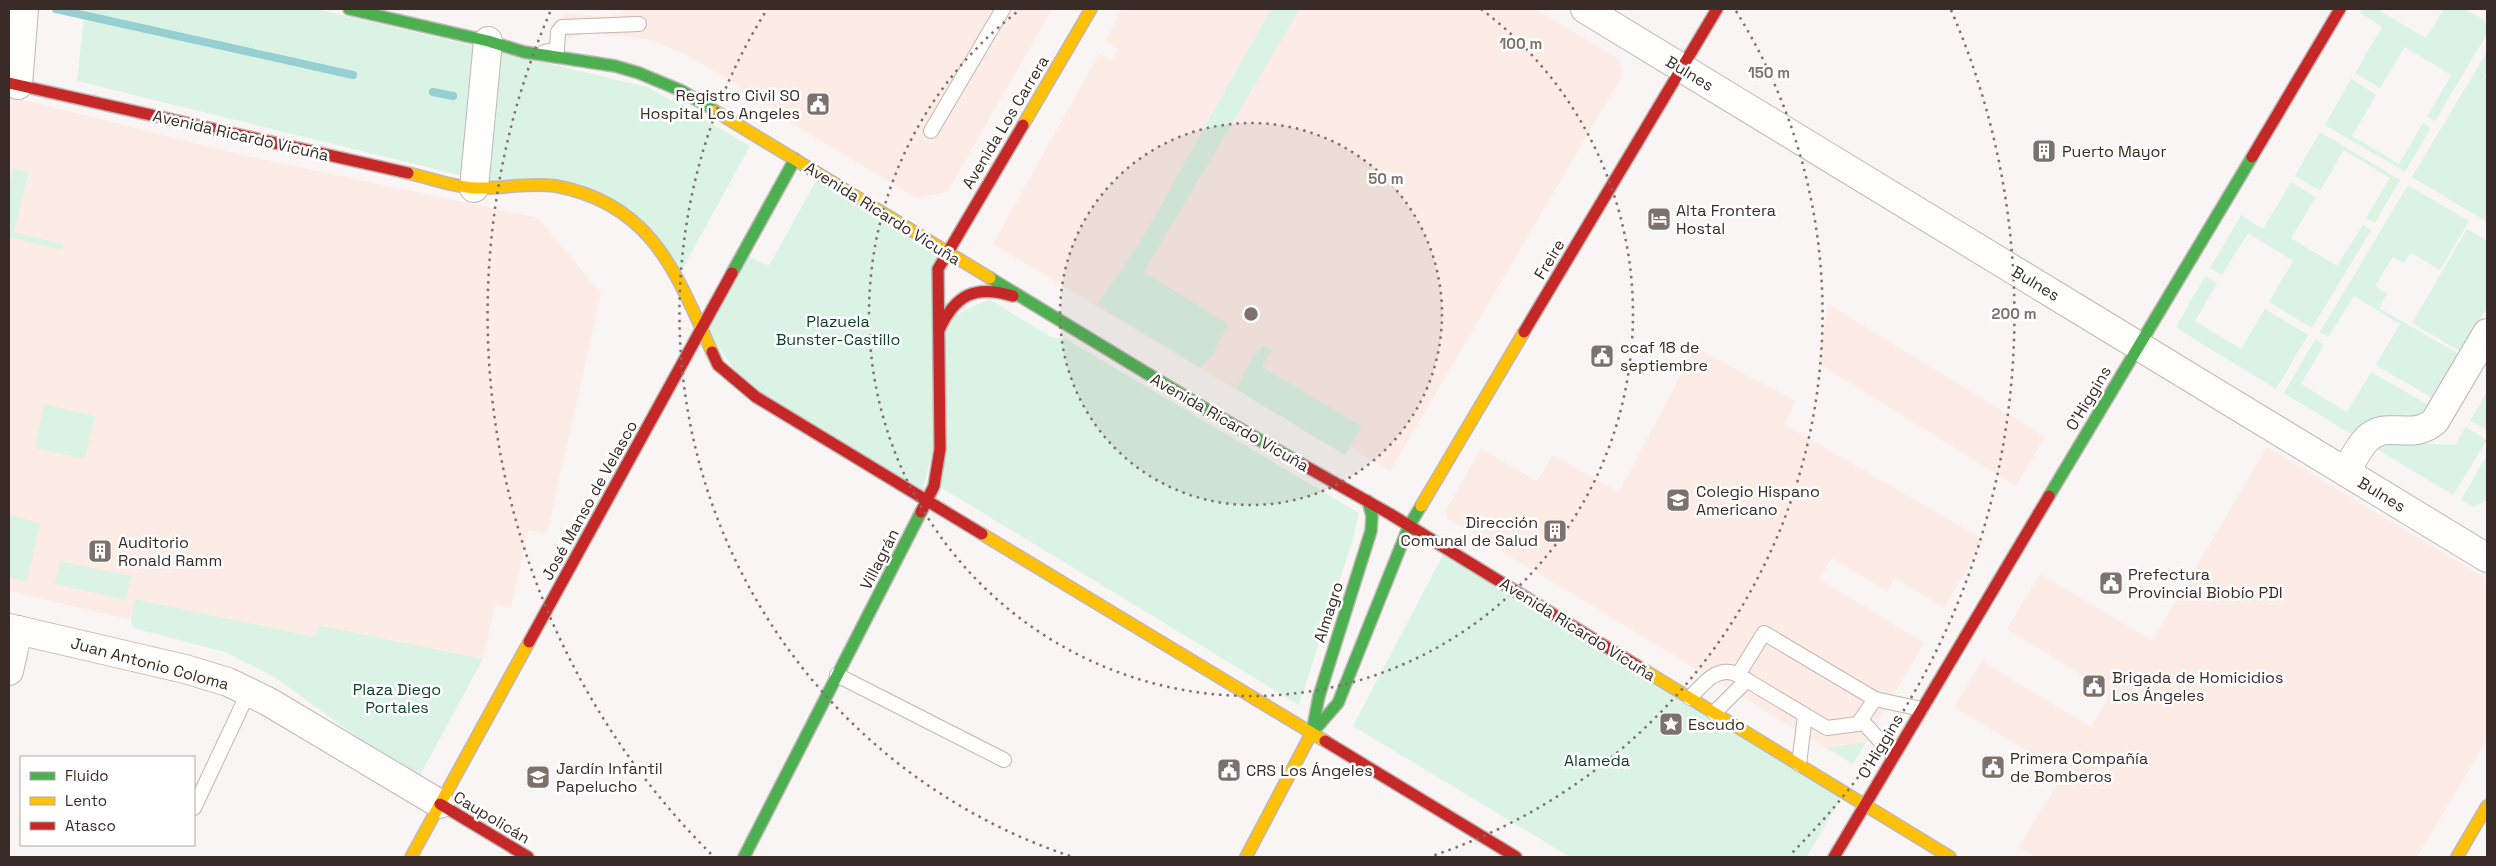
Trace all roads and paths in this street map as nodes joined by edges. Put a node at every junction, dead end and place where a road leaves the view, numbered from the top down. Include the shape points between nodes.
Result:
1 (24, 9) edge
2 (350, 9) edge
3 (1003, 9) edge
4 (1091, 9) edge
5 (1585, 9) edge
6 (1717, 9) edge
7 (2340, 9) edge
8 (386, 13) edge
9 (639, 24) dead end
10 (488, 41) junction
11 (524, 52) junction
12 (1682, 68) junction
13 (13, 84) edge
14 (931, 131) dead end
15 (795, 159) junction
16 (474, 188) junction
17 (947, 252) junction
18 (1036, 305) junction
19 (701, 330) junction
20 (939, 330) junction
21 (2487, 334) edge
22 (2139, 345) junction
23 (2346, 472) junction
24 (927, 501) junction
25 (1368, 501) junction
26 (1409, 526) junction
27 (2487, 558) edge
28 (14, 629) edge
29 (9, 671) edge
30 (838, 675) junction
31 (1742, 677) junction
32 (249, 691) junction
33 (1690, 698) junction
34 (1875, 699) junction
35 (1921, 709) junction
36 (1714, 713) junction
37 (1805, 716) junction
38 (1862, 721) junction
39 (1311, 734) junction
40 (1894, 755) junction
41 (1004, 760) dead end
42 (1799, 764) junction
43 (440, 804) junction
44 (1864, 805) junction
45 (195, 806) edge
46 (2487, 806) edge
47 (411, 857) edge
48 (528, 857) edge
49 (744, 857) edge
50 (1246, 857) edge
51 (1516, 857) edge
52 (1834, 857) edge
53 (1950, 857) edge
54 (2457, 857) edge

1 - 13 street
2 - 8 main road, Avenida Ricardo Vicuña
3 - 14 lane
4 - 17 main road, Avenida Los Carrera
5 - 12 street, Bulnes
6 - 12 main road, Freire
7 - 22 main road, O'Higgins
8 - 10 main road, Avenida Ricardo Vicuña
9 - 11 lane via 562,27 558,32 557,49 553,52
10 - 11 main road, Avenida Ricardo Vicuña
10 - 16 street
11 - 15 main road, Avenida Ricardo Vicuña via 596,62 654,79 699,100
12 - 22 street, Bulnes
12 - 26 main road, Freire
13 - 16 main road, Avenida Ricardo Vicuña
15 - 17 main road, Avenida Ricardo Vicuña
15 - 19 main road, José Manso de Velasco
16 - 19 main road, Avenida Ricardo Vicuña via 554,186 576,190 606,202 651,238 679,280
17 - 18 main road, Avenida Ricardo Vicuña
17 - 20 main road, Villagrán via 938,269
18 - 20 main road via 1006,293 965,294 955,300
18 - 25 main road, Avenida Ricardo Vicuña via 1209,411
19 - 24 main road, Avenida Ricardo Vicuña via 718,365 750,393
19 - 43 main road, José Manso de Velasco
20 - 24 main road, Villagrán via 939,462
21 - 23 street via 2435,421 2425,430 2384,430 2368,438
22 - 23 street, Bulnes
22 - 35 main road, O'Higgins
23 - 27 street, Bulnes
24 - 30 main road, Villagrán
24 - 39 main road, Avenida Ricardo Vicuña
25 - 26 main road, Avenida Ricardo Vicuña
25 - 39 main road, Almagro via 1371,531 1318,696
26 - 33 main road, Avenida Ricardo Vicuña
26 - 39 main road, Almagro via 1338,704
28 - 29 street
28 - 32 street, Juan Antonio Coloma via 185,669
30 - 41 lane
30 - 49 main road, Villagrán
31 - 33 lane via 1722,670
31 - 34 lane via 1764,633
31 - 36 lane
31 - 37 lane
32 - 43 street, Juan Antonio Coloma
32 - 45 lane
33 - 36 main road, Avenida Ricardo Vicuña
34 - 35 lane
34 - 38 lane
35 - 40 main road, O'Higgins
36 - 42 main road, Avenida Ricardo Vicuña
37 - 38 lane via 1828,728
37 - 42 lane
38 - 40 lane
39 - 50 main road, Almagro
39 - 51 main road, Avenida Ricardo Vicuña
40 - 44 main road, O'Higgins
42 - 44 main road, Avenida Ricardo Vicuña
43 - 47 main road, José Manso de Velasco
43 - 48 main road, Caupolicán
44 - 52 main road, O'Higgins
44 - 53 main road, Avenida Ricardo Vicuña
46 - 54 main road

